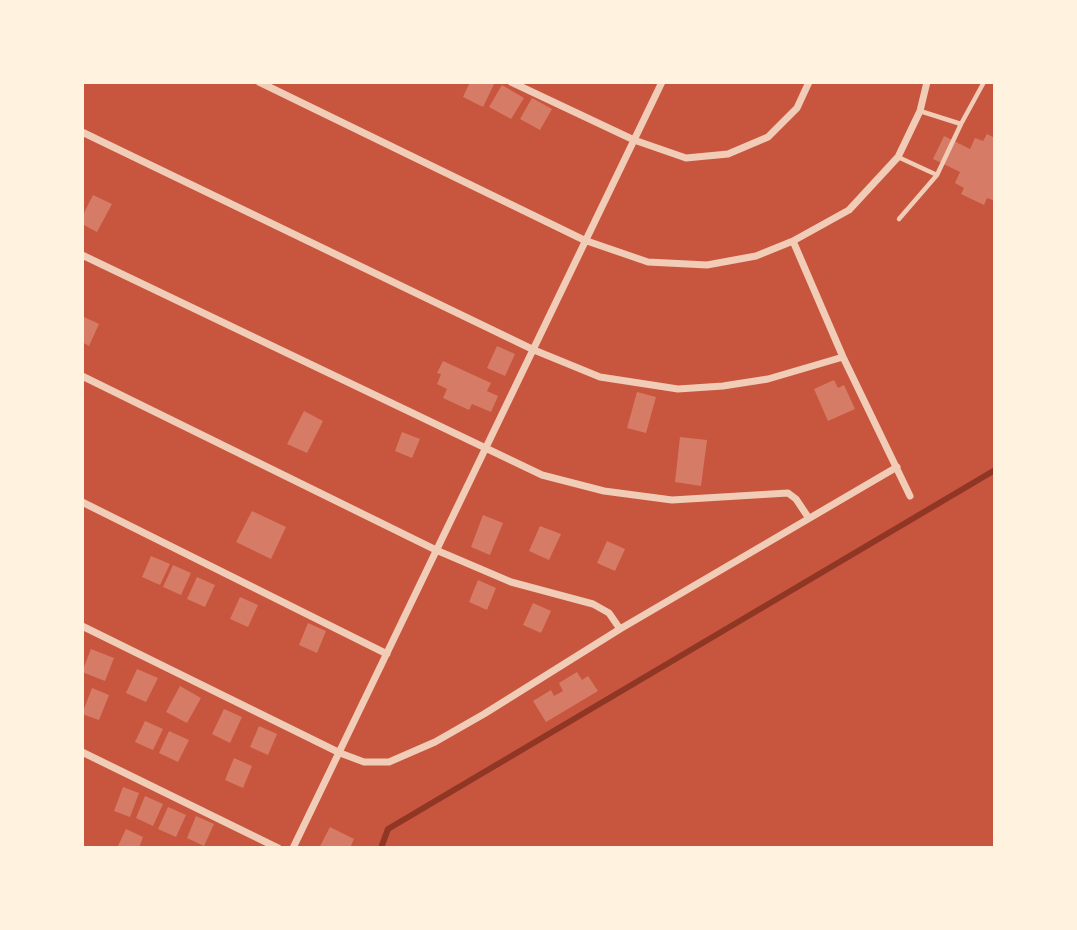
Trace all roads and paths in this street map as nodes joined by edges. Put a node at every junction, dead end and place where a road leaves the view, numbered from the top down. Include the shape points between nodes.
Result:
1 (259, 82) edge
2 (512, 82) edge
3 (662, 82) edge
4 (810, 82) edge
5 (927, 82) edge
6 (984, 82) edge
7 (920, 111) junction
8 (961, 124) junction
9 (82, 132) edge
10 (634, 140) junction
11 (898, 157) junction
12 (937, 175) junction
13 (899, 219) dead end
14 (584, 240) junction
15 (793, 241) junction
16 (82, 255) edge
17 (534, 350) junction
18 (844, 357) junction
19 (82, 376) edge
20 (486, 450) junction
21 (897, 467) junction
22 (910, 496) dead end
23 (82, 502) edge
24 (808, 517) junction
25 (436, 550) junction
26 (82, 626) edge
27 (620, 629) junction
28 (387, 654) junction
29 (82, 752) edge
30 (340, 753) junction
31 (278, 848) edge
32 (293, 848) edge

1 - 14 street
2 - 10 street
3 - 10 street
4 - 10 street via 797,108 768,137 728,154 686,158
5 - 7 street
6 - 8 lane
7 - 8 lane
7 - 11 street
8 - 12 lane
9 - 17 street
10 - 14 street
11 - 12 lane
11 - 15 street via 849,210
12 - 13 lane
14 - 15 street via 648,261 707,265 755,256
14 - 17 street
15 - 18 street
16 - 20 street
17 - 18 street via 600,377 678,389 768,379
17 - 20 street
18 - 21 street
19 - 25 street
20 - 24 street via 542,475 604,491 672,500 788,493
20 - 25 street
21 - 22 street
21 - 24 street
23 - 28 street
24 - 27 street
25 - 27 street via 511,582 593,604 609,613
25 - 28 street
26 - 30 street
27 - 30 street via 435,742 389,762 364,762
28 - 30 street
29 - 31 street
30 - 32 street

